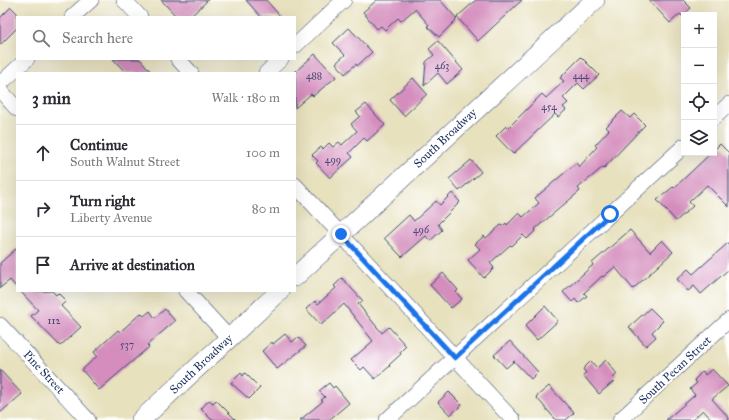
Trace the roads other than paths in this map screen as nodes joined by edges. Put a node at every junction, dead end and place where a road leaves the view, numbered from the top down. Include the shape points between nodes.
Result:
1 (91, 0) edge
2 (124, 0) edge
3 (344, 0) edge
4 (595, 0) edge
5 (73, 16) edge
6 (139, 16) edge
7 (296, 45) edge
8 (26, 60) edge
9 (179, 60) edge
10 (280, 60) edge
11 (190, 72) edge
12 (267, 72) edge
13 (0, 84) edge
14 (0, 90) edge
15 (729, 104) edge
16 (16, 107) edge
17 (717, 115) edge
18 (681, 149) edge
19 (296, 186) edge
20 (341, 234) junction
21 (296, 276) edge
22 (187, 292) edge
23 (279, 292) edge
24 (729, 320) edge
25 (0, 325) edge
26 (229, 338) junction
27 (455, 358) junction
28 (88, 420) edge
29 (141, 420) edge
30 (387, 420) edge
31 (513, 420) edge
32 (620, 420) edge

1 - 5 street
2 - 6 street
3 - 7 street
4 - 20 street, South Broadway
8 - 13 street
9 - 11 street
10 - 12 street
14 - 16 street
15 - 17 street
18 - 27 street
19 - 20 street
20 - 21 street, South Broadway
20 - 27 street
22 - 26 street
23 - 26 street, South Broadway
24 - 32 street, South Pecan Street
25 - 28 street, Pine Street
26 - 29 street, South Broadway
27 - 30 street
27 - 31 street

